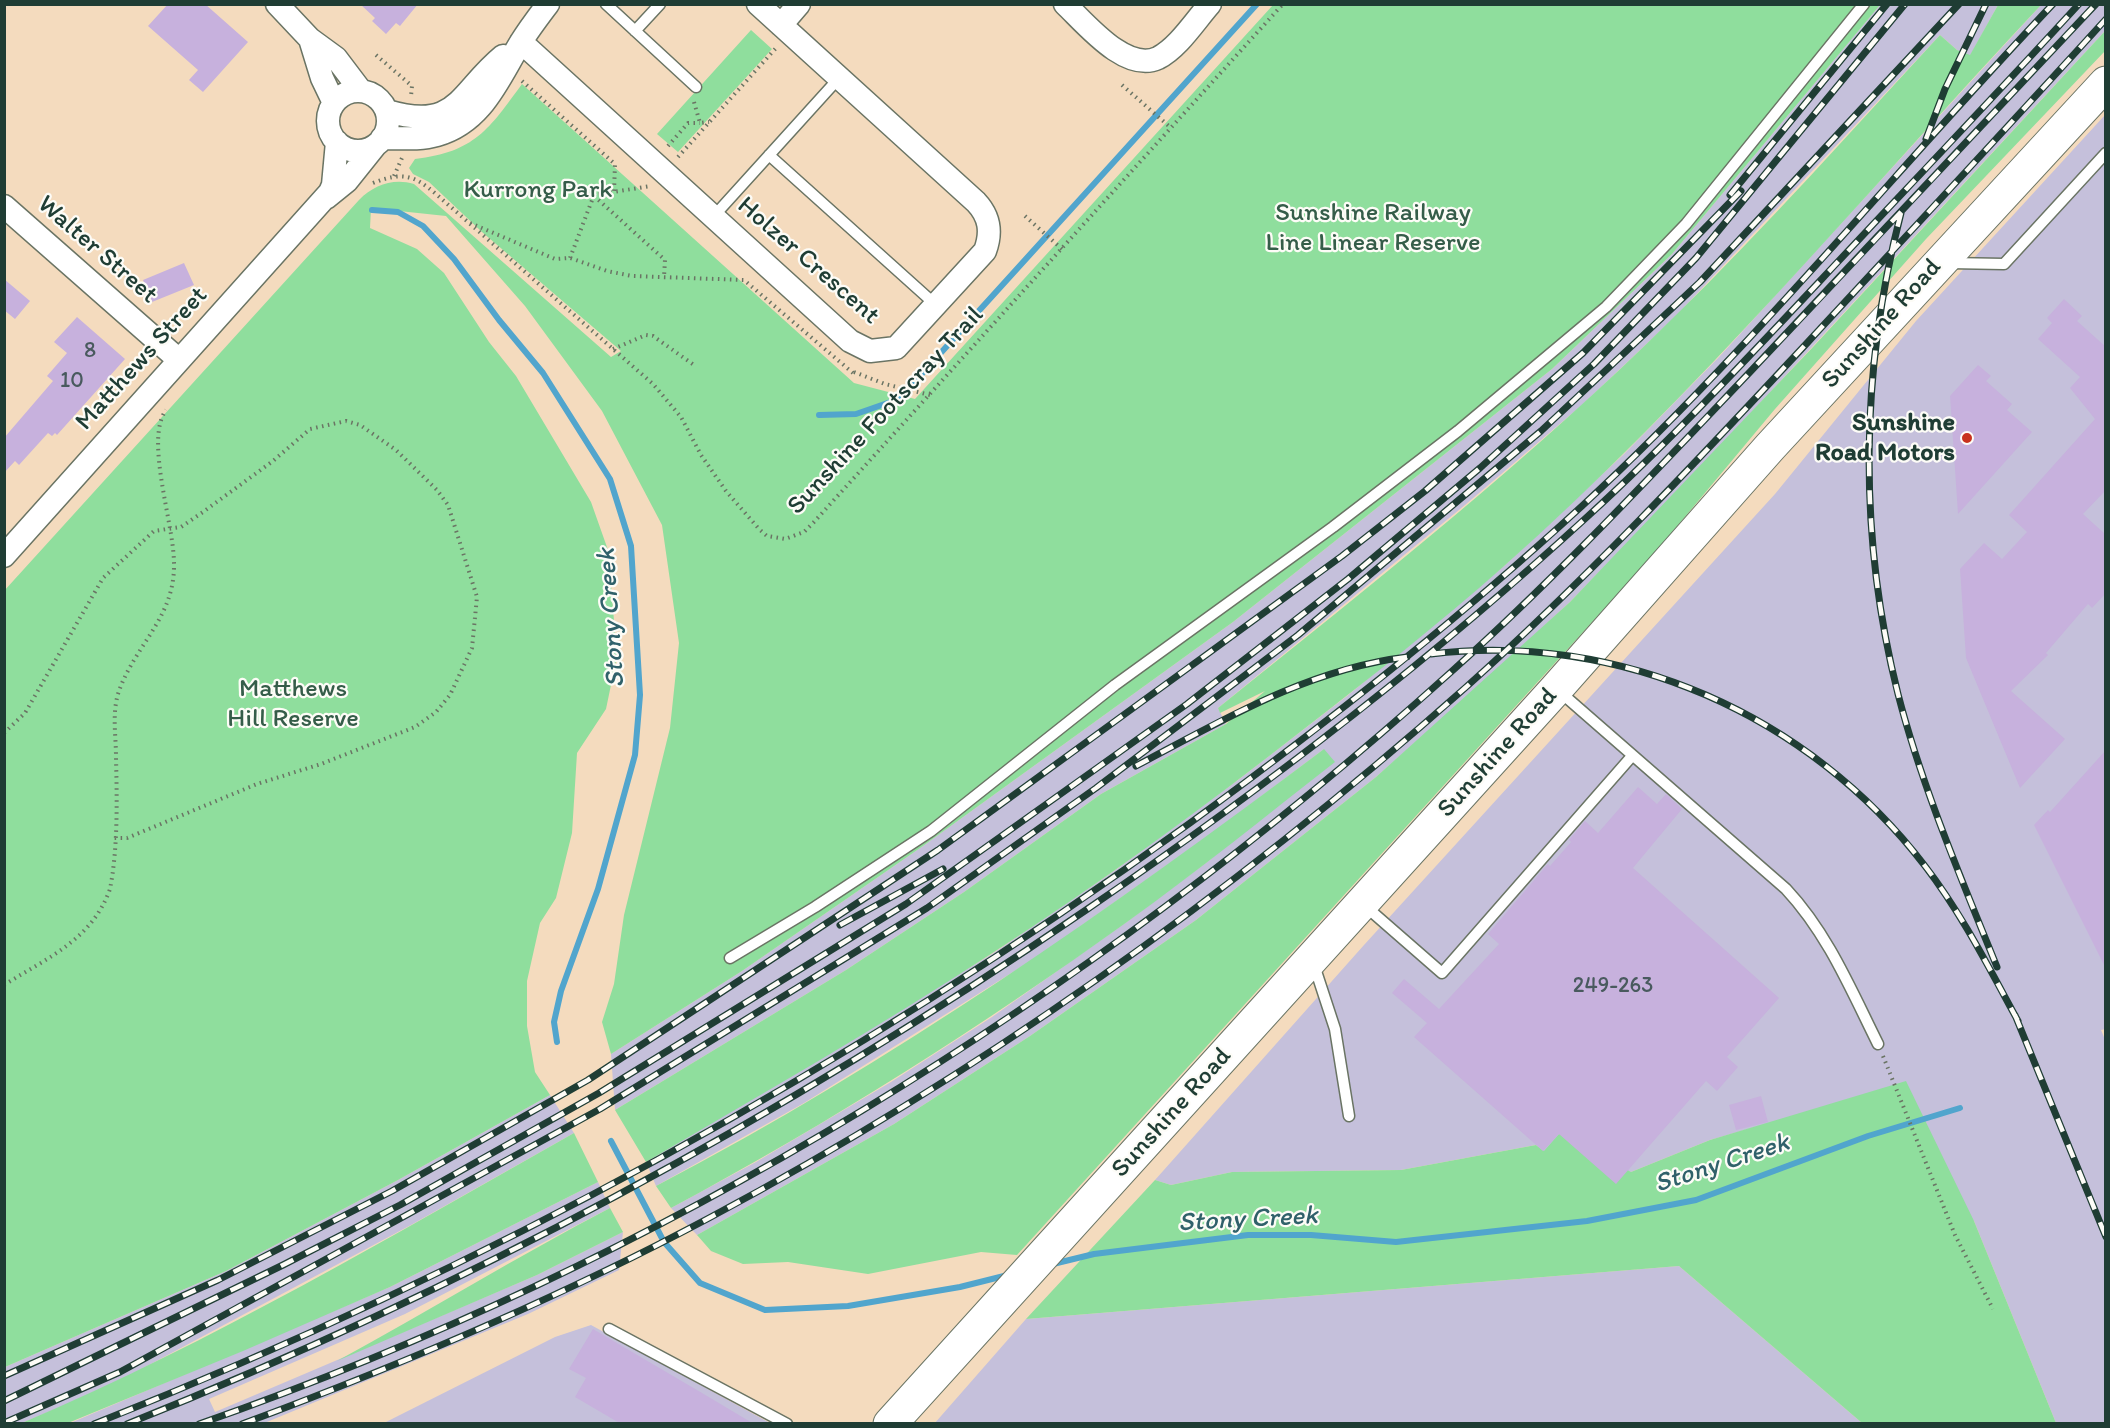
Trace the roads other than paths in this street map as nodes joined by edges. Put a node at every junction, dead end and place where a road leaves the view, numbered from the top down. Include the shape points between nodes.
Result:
1 (277, 4) edge
2 (548, 4) edge
3 (606, 4) edge
4 (660, 4) edge
5 (758, 4) edge
6 (799, 4) edge
7 (1065, 4) edge
8 (1210, 4) edge
9 (1864, 4) edge
10 (781, 25) junction
11 (635, 31) junction
12 (310, 39) junction
13 (521, 42) junction
14 (839, 78) junction
15 (2106, 83) edge
16 (694, 90) road end
17 (361, 91) junction
18 (334, 103) junction
19 (387, 111) junction
20 (337, 142) junction
21 (379, 142) junction
22 (2106, 153) edge
23 (769, 155) junction
24 (323, 201) junction
25 (4, 206) edge
26 (714, 216) junction
27 (1938, 263) junction
28 (937, 306) junction
29 (179, 360) junction
30 (4, 556) edge
31 (1556, 689) junction
32 (1632, 756) junction
33 (1362, 903) junction
34 (730, 958) dead end
35 (1312, 959) junction
36 (1878, 1044) road end
37 (1349, 1116) dead end
38 (609, 1329) dead end
39 (787, 1424) edge
40 (890, 1424) edge

1 - 12 street
2 - 13 street
3 - 11 lane
4 - 11 lane
5 - 10 street, Holzer Crescent
6 - 10 street
7 - 8 street via 1115,50 1137,61 1168,51
9 - 34 lane via 1686,224 1606,307 1554,351 1449,438 1185,637 1115,685 931,831
10 - 14 street, Holzer Crescent
11 - 16 lane
12 - 17 street via 336,58
12 - 18 street
13 - 19 street via 448,110 427,118
13 - 21 street via 481,106 459,126 426,137
13 - 26 street, Holzer Crescent
14 - 23 lane
14 - 28 street, Holzer Crescent via 976,201 988,219 990,230 985,251
15 - 27 main road, Sunshine Road
17 - 18 street via 341,96
17 - 19 street via 377,97
18 - 20 street via 328,123
19 - 21 street via 388,125
20 - 21 street via 355,150
20 - 24 street, Matthews Street via 333,185
21 - 24 street, Matthews Street via 347,181
22 - 27 lane via 2004,264
23 - 26 lane
23 - 28 lane
24 - 29 street, Matthews Street
25 - 29 street, Walter Street
26 - 28 street, Holzer Crescent via 863,349 879,352 896,348
27 - 31 main road, Sunshine Road
29 - 30 street, Matthews Street
31 - 32 lane
31 - 33 main road, Sunshine Road
32 - 33 lane via 1442,973
32 - 36 lane via 1786,889 1807,912
33 - 35 main road, Sunshine Road
35 - 37 lane via 1335,1029
35 - 40 main road, Sunshine Road
38 - 39 lane

